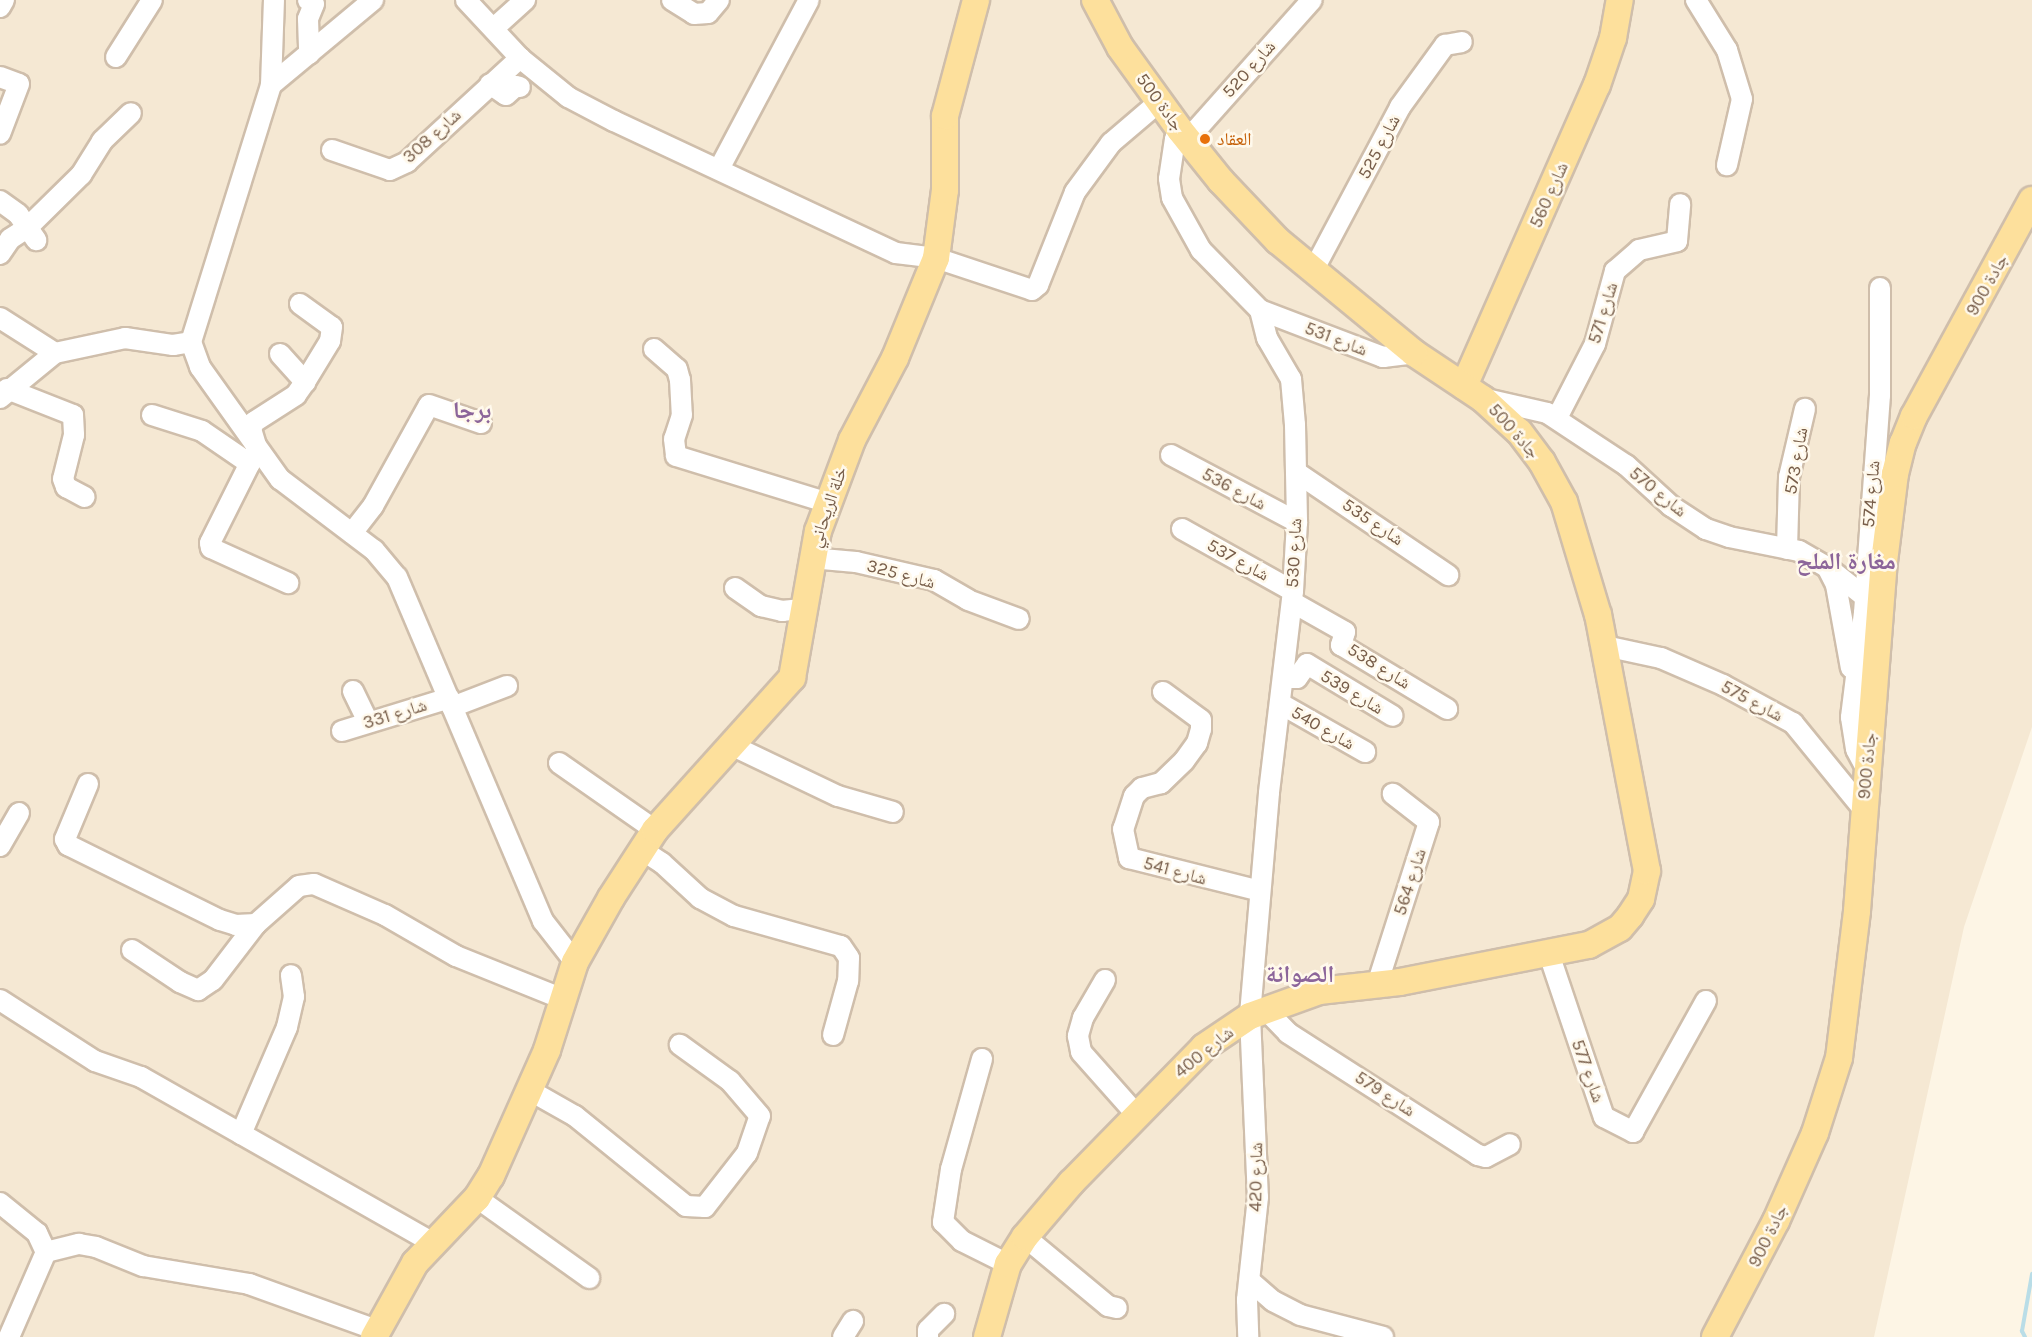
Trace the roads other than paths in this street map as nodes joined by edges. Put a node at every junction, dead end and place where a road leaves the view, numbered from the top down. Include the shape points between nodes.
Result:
1 (4, 0) edge
2 (152, 0) edge
3 (274, 0) edge
4 (309, 0) edge
5 (373, 0) edge
6 (466, 0) edge
7 (525, 0) edge
8 (672, 0) edge
9 (719, 0) edge
10 (809, 0) edge
11 (1095, 0) edge
12 (1312, 0) edge
13 (1696, 0) edge
14 (1625, 2) edge
15 (970, 3) edge
16 (0, 7) edge
17 (494, 28) junction
18 (1462, 42) dead end
19 (322, 44) junction
20 (116, 57) dead end
21 (519, 58) junction
22 (0, 77) edge
23 (490, 84) junction
24 (271, 85) junction
25 (520, 87) dead end
26 (1159, 102) junction
27 (131, 113) dead end
28 (0, 135) edge
29 (1184, 135) junction
30 (332, 150) dead end
31 (1727, 165) dead end
32 (719, 169) junction
33 (2032, 200) edge
34 (0, 201) edge
35 (1680, 204) dead end
36 (32, 234) junction
37 (0, 254) edge
38 (936, 258) junction
39 (1314, 269) junction
40 (1880, 288) dead end
41 (300, 304) dead end
42 (1260, 310) junction
43 (0, 318) edge
44 (191, 342) junction
45 (654, 349) dead end
46 (55, 353) junction
47 (1414, 353) junction
48 (280, 354) dead end
49 (305, 382) junction
50 (1474, 392) junction
51 (4, 393) edge
52 (1805, 409) dead end
53 (152, 416) dead end
54 (1557, 418) junction
55 (481, 423) dead end
56 (1171, 455) dead end
57 (254, 457) junction
58 (1296, 472) junction
59 (85, 497) dead end
60 (829, 503) junction
61 (1297, 522) junction
62 (1182, 529) dead end
63 (352, 533) junction
64 (1787, 549) junction
65 (1867, 557) junction
66 (811, 558) junction
67 (1827, 567) junction
68 (1448, 575) dead end
69 (288, 583) dead end
70 (735, 588) dead end
71 (1292, 597) junction
72 (1865, 597) junction
73 (802, 609) junction
74 (1019, 619) dead end
75 (1605, 646) junction
76 (1284, 678) junction
77 (507, 686) dead end
78 (353, 691) dead end
79 (1163, 693) dead end
80 (1854, 694) junction
81 (451, 703) junction
82 (1281, 704) junction
83 (1447, 709) dead end
84 (1393, 716) dead end
85 (368, 722) junction
86 (342, 731) dead end
87 (733, 746) junction
88 (1365, 752) dead end
89 (559, 763) dead end
90 (1866, 768) junction
91 (88, 783) dead end
92 (1393, 794) dead end
93 (1864, 810) junction
94 (892, 812) dead end
95 (19, 813) dead end
96 (649, 840) junction
97 (0, 846) edge
98 (1260, 891) junction
99 (256, 924) junction
100 (132, 950) dead end
101 (1549, 954) junction
102 (291, 975) dead end
103 (569, 979) junction
104 (1105, 980) dead end
105 (1377, 986) junction
106 (0, 1000) edge
107 (1706, 1001) dead end
108 (1258, 1013) junction
109 (833, 1035) dead end
110 (680, 1045) dead end
111 (982, 1059) dead end
112 (529, 1090) junction
113 (1137, 1115) junction
114 (241, 1134) junction
115 (1510, 1144) dead end
116 (477, 1198) junction
117 (0, 1203) edge
118 (1025, 1237) junction
119 (431, 1242) junction
120 (46, 1252) junction
121 (1008, 1264) junction
122 (589, 1278) dead end
123 (1250, 1281) junction
124 (1117, 1308) dead end
125 (944, 1314) dead end
126 (376, 1333) edge
127 (9, 1337) edge
128 (928, 1337) edge
129 (987, 1337) edge
130 (1248, 1337) edge
131 (1383, 1337) edge
132 (1715, 1337) edge

1 - 16 street
2 - 20 street
3 - 24 street
4 - 19 street via 314,4 308,19
5 - 19 street
6 - 17 street
7 - 17 street
8 - 9 street via 701,14 708,13
10 - 32 street
11 - 26 main road, جادة 500 via 1120,46
12 - 29 street, شارع 520
13 - 31 street via 1727,50 1743,99
14 - 50 main road, شارع 560 via 1597,85
15 - 38 main road, خلة الريحاني via 945,116 945,190
17 - 21 street
18 - 39 street, شارع 525 via 1445,45 1400,107
19 - 24 street
21 - 23 street, شارع 308
21 - 32 street via 568,97
22 - 28 street via 19,84
23 - 25 street via 506,95
23 - 30 street, شارع 308 via 415,156 390,170
24 - 44 street
26 - 29 main road, جادة 500
26 - 38 street via 1111,143 1081,183 1066,210 1038,285 1032,290
27 - 36 street via 102,141 81,175
29 - 39 main road, جادة 500 via 1278,241
29 - 42 street, شارع 530 via 1174,139 1169,179 1172,198 1201,250
32 - 38 street via 768,196 896,253
33 - 90 main road, جادة 900 via 1914,416 1904,443 1895,474 1883,570
34 - 36 street via 18,214
35 - 54 street, شارع 571 via 1677,241 1639,250 1615,271 1595,344
36 - 37 street via 10,239
38 - 60 main road, خلة الريحاني via 895,358 857,428
39 - 47 main road, جادة 500
40 - 65 street, شارع 574 via 1880,395
41 - 49 street via 332,327 330,341
42 - 47 street, شارع 531 via 1383,357
42 - 58 street, شارع 530 via 1267,338 1291,379
43 - 46 street
44 - 46 street via 173,345 125,338
44 - 57 street via 200,367
45 - 60 street via 677,369 680,380 682,415 674,440 676,456
46 - 51 street
47 - 50 main road, جادة 500
48 - 49 street
49 - 57 street via 296,395 254,422 250,429
50 - 54 street, شارع 570
50 - 75 main road, جادة 500 via 1519,432 1542,462 1564,502
51 - 59 street via 73,415 75,435 63,479 66,487
52 - 64 street, شارع 573 via 1789,477
53 - 57 street via 202,431
54 - 64 street, شارع 570 via 1639,475 1671,506 1706,529
55 - 63 street via 429,405 373,506
56 - 61 street, شارع 536
57 - 63 street
57 - 69 street via 216,530 211,548
58 - 61 street, شارع 530
58 - 68 street, شارع 535
60 - 66 main road, خلة الريحاني
61 - 71 street, شارع 530
62 - 71 street, شارع 537
63 - 81 street via 386,561 397,577
64 - 67 street, شارع 570
65 - 67 street via 1850,575
65 - 72 street, شارع 574
66 - 73 main road, خلة الريحاني
66 - 74 street, شارع 325 via 856,562 934,580 968,600
67 - 72 street, شارع 570
67 - 80 street via 1836,585 1845,625
70 - 73 street via 761,606 782,611
71 - 76 street, شارع 530
71 - 83 street, شارع 538 via 1345,632 1341,645
72 - 80 street, شارع 574
73 - 87 main road, خلة الريحاني via 792,678
75 - 93 street, شارع 575 via 1661,658 1794,723
75 - 101 main road, جادة 500 via 1645,848 1645,884 1641,899 1620,928 1589,945
76 - 82 street, شارع 530
76 - 84 street, شارع 539 via 1297,678 1307,664
77 - 81 street, شارع 331
78 - 85 street
79 - 98 street, شارع 541 via 1201,720 1201,729 1197,743 1184,761 1161,783 1142,788 1134,796 1123,829 1129,858
80 - 90 street, شارع 574 via 1851,717 1856,749
81 - 85 street, شارع 331
81 - 103 street
82 - 88 street, شارع 540
82 - 98 street, شارع 530
85 - 86 street, شارع 331
87 - 94 street via 838,796
87 - 96 main road, خلة الريحاني
89 - 96 street
90 - 93 main road, جادة 900
91 - 99 street via 65,839 68,845 220,920 236,925
92 - 105 street, شارع 564 via 1429,822
93 - 132 main road, جادة 900 via 1857,911 1839,1058 1815,1133 1776,1221
95 - 97 street
96 - 103 main road, خلة الريحاني
96 - 109 street via 662,863 700,898 734,916 841,946 849,958 848,981
98 - 108 street, شارع 530
99 - 100 street via 213,980 198,990
99 - 103 street via 299,886 314,884 385,915 456,956
101 - 105 main road, شارع 400
101 - 107 street, شارع 577 via 1604,1117 1633,1132
102 - 114 street via 294,997 286,1027
103 - 112 main road, خلة الريحاني
104 - 113 street via 1083,1018 1078,1036 1081,1052
105 - 108 main road, شارع 400 via 1319,991
106 - 114 street via 95,1061 141,1077
108 - 113 main road, شارع 400 via 1204,1047
108 - 115 street, شارع 579 via 1478,1155 1486,1157
108 - 123 street, شارع 420 via 1258,1197
110 - 112 street via 730,1081 760,1116 747,1153 705,1207 686,1206 575,1116
111 - 121 street via 951,1169 942,1207 943,1222 962,1241
112 - 116 main road, خلة الريحاني via 505,1149
113 - 118 main road, شارع 400
114 - 119 street
116 - 119 main road, خلة الريحاني
116 - 122 street
117 - 120 street via 37,1233
118 - 121 main road, شارع 400
118 - 124 street via 1108,1306
119 - 126 main road, خلة الريحاني via 395,1294
120 - 126 street via 79,1244 143,1266 249,1284
120 - 127 street
121 - 129 main road, شارع 400
123 - 130 street, شارع 420
123 - 131 street via 1272,1301 1300,1315
125 - 128 street via 928,1330

